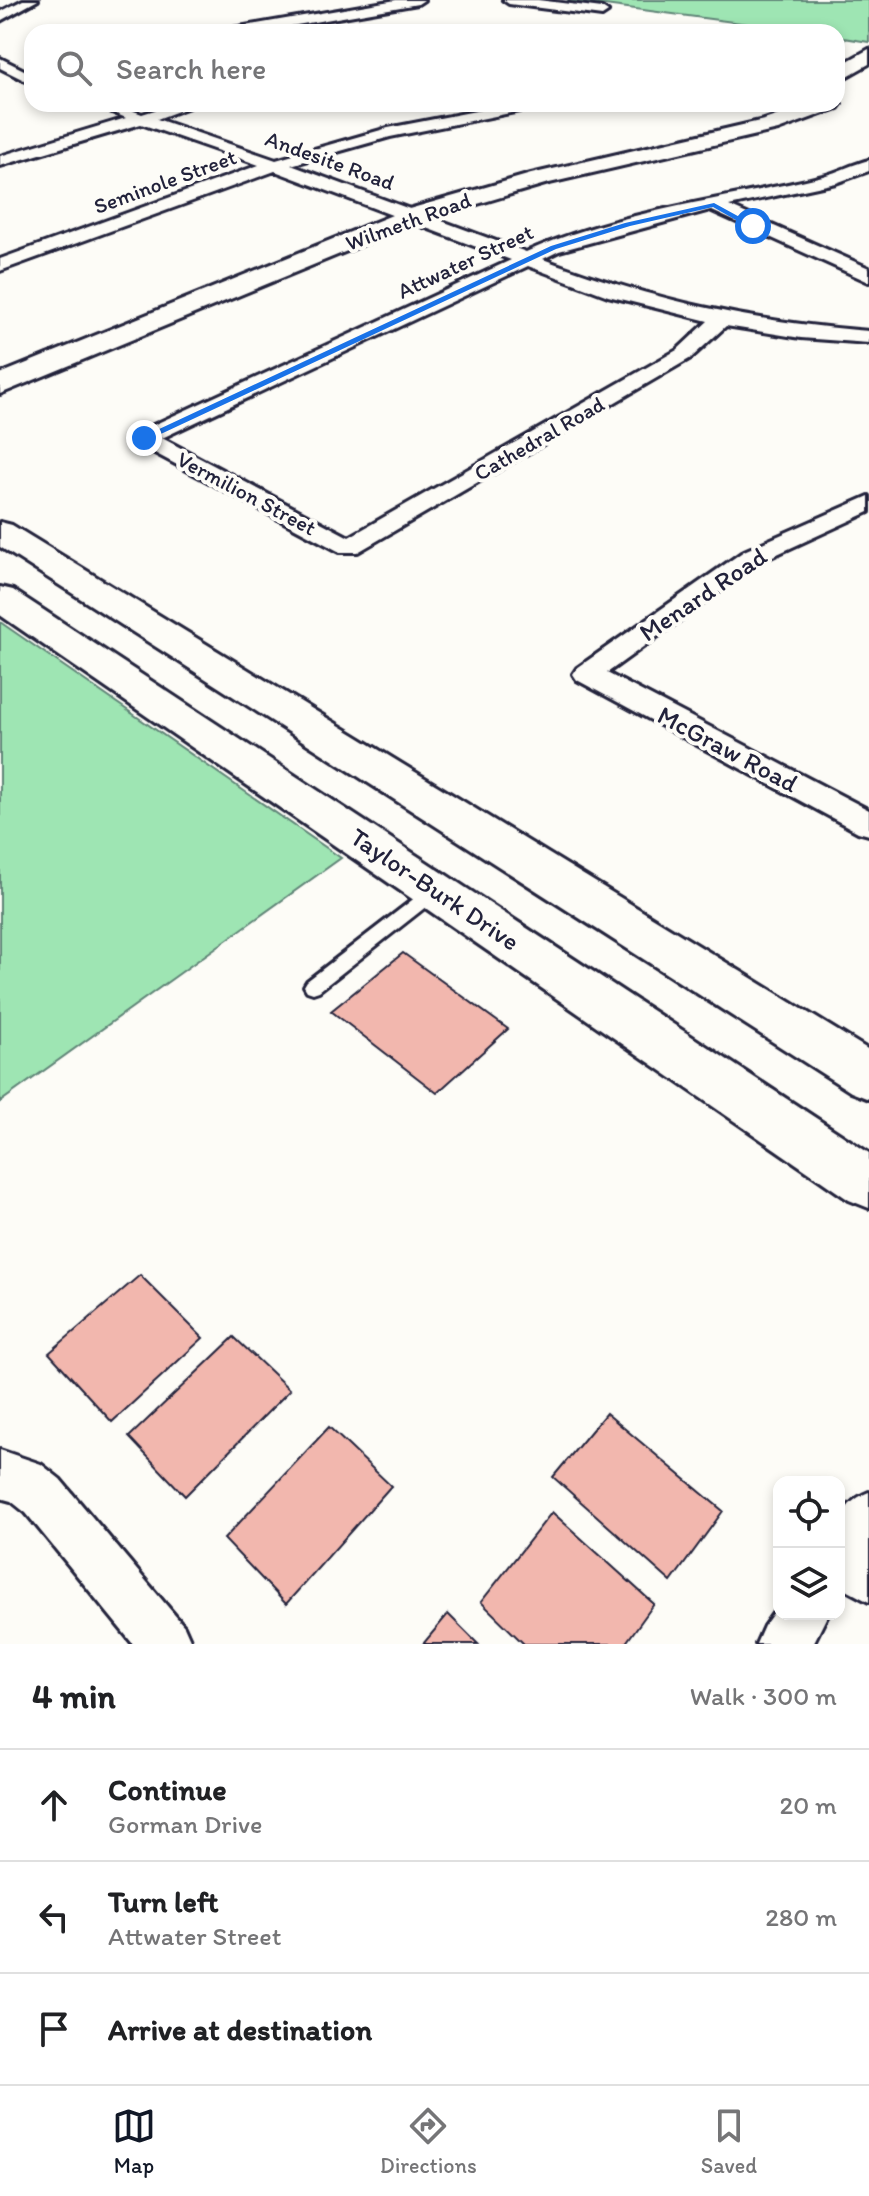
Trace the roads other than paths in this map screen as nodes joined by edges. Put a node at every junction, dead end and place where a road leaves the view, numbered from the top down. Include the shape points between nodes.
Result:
1 (32, 0) edge
2 (360, 0) edge
3 (418, 0) edge
4 (509, 0) edge
5 (386, 7) junction
6 (0, 17) edge
7 (582, 22) dead end
8 (282, 24) edge
9 (869, 55) edge
10 (0, 62) edge
11 (845, 71) edge
12 (24, 74) edge
13 (24, 77) edge
14 (0, 81) edge
15 (122, 112) edge
16 (161, 112) edge
17 (494, 112) edge
18 (745, 112) edge
19 (804, 112) edge
20 (139, 118) junction
21 (0, 161) edge
22 (275, 165) junction
23 (869, 165) edge
24 (376, 202) junction
25 (714, 205) junction
26 (346, 214) dead end
27 (411, 216) junction
28 (526, 258) junction
29 (0, 265) edge
30 (869, 276) edge
31 (722, 319) junction
32 (869, 337) edge
33 (0, 385) edge
34 (144, 438) joint
35 (869, 503) edge
36 (0, 532) edge
37 (349, 547) joint
38 (0, 598) edge
39 (587, 674) joint
40 (869, 824) edge
41 (436, 890) junction
42 (313, 986) dead end
43 (869, 1077) edge
44 (869, 1183) edge
45 (0, 1474) edge
46 (799, 1620) edge
47 (166, 1644) edge
48 (782, 1644) edge

1 - 6 street
2 - 5 street
3 - 5 street
4 - 7 street via 602,12
5 - 8 street
9 - 11 street
10 - 12 street
13 - 14 street
15 - 20 street, Andesite Road
16 - 20 street
17 - 22 street, Seminole Street via 388,133
18 - 24 street, Wilmeth Road
19 - 27 street, Wilmeth Road
20 - 21 street
20 - 22 street, Andesite Road
22 - 24 street, Andesite Road
22 - 29 street, Seminole Street
23 - 25 street, Attwater Street
24 - 26 street, Wilmeth Road
24 - 27 street, Andesite Road
25 - 28 street, Attwater Street via 628,224
25 - 30 street
27 - 28 street, Andesite Road
27 - 33 street, Wilmeth Road
28 - 31 street, Andesite Road via 615,292
28 - 34 street, Attwater Street
31 - 32 street, Andesite Road
31 - 37 street, Cathedral Road via 684,354
34 - 37 street, Vermilion Street
35 - 39 street, Menard Road via 753,556
36 - 43 street
38 - 41 street, Taylor-Burk Drive
39 - 40 street, McGraw Road
41 - 42 lane
41 - 44 street, Taylor-Burk Drive
45 - 47 street via 24,1481 43,1496
46 - 48 street

